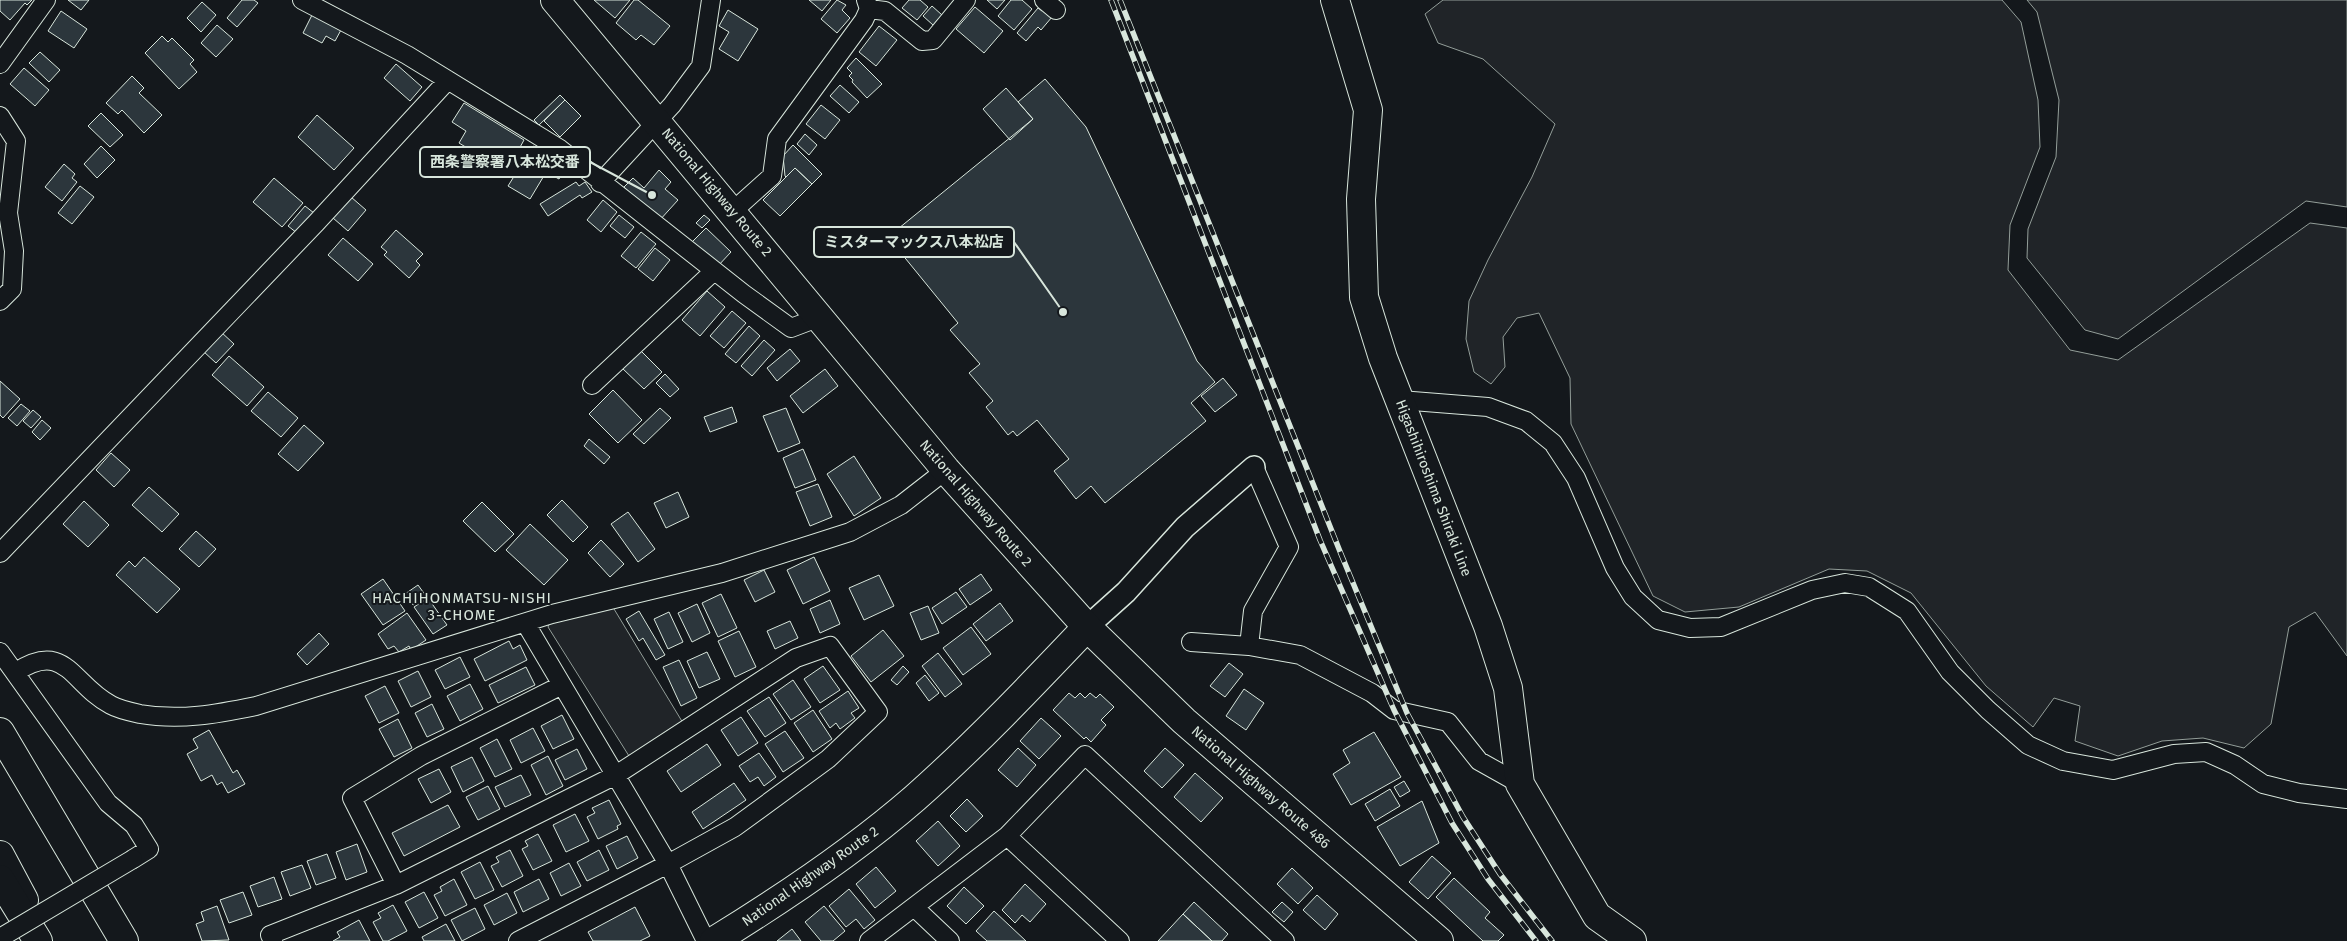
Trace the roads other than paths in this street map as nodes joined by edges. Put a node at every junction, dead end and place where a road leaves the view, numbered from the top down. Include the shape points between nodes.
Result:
1 (46, 0) edge
2 (302, 0) edge
3 (555, 0) edge
4 (711, 0) edge
5 (966, 0) edge
6 (1335, 0) edge
7 (867, 4) edge
8 (0, 64) edge
9 (448, 80) junction
10 (0, 116) edge
11 (658, 122) junction
12 (600, 183) junction
13 (733, 211) junction
14 (714, 271) junction
15 (0, 301) edge
16 (820, 317) junction
17 (592, 385) dead end
18 (1400, 400) junction
19 (1254, 467) joint
20 (946, 470) junction
21 (0, 553) edge
22 (526, 624) junction
23 (1087, 626) junction
24 (1191, 642) dead end
25 (1248, 646) junction
26 (0, 652) edge
27 (16, 672) junction
28 (562, 685) junction
29 (0, 732) edge
30 (616, 775) junction
31 (1520, 784) junction
32 (2347, 798) edge
33 (1007, 836) junction
34 (0, 855) edge
35 (668, 864) junction
36 (0, 879) edge
37 (396, 885) junction
38 (914, 907) junction
39 (0, 925) edge
40 (0, 938) edge
41 (9, 941) edge
42 (38, 941) edge
43 (47, 941) edge
44 (124, 941) edge
45 (273, 941) edge
46 (518, 941) edge
47 (706, 941) edge
48 (714, 941) edge
49 (869, 941) edge
50 (950, 941) edge
51 (1120, 941) edge
52 (1285, 941) edge
53 (1440, 941) edge
54 (1632, 941) edge

1 - 8 street
2 - 9 street
3 - 11 main road, National Highway Route 2
4 - 11 street via 701,66
5 - 7 street via 933,40 922,41 885,11
6 - 18 main road, Higashihiroshima Shiraki Line via 1368,110 1362,199 1364,297
7 - 13 street via 864,20 777,139 772,176
9 - 12 street via 560,150
9 - 21 street
10 - 15 street via 16,141 8,213 14,251 12,289
11 - 12 street
11 - 13 main road, National Highway Route 2
12 - 14 street
13 - 16 main road, National Highway Route 2
14 - 16 street via 791,328
14 - 17 street
16 - 20 main road, National Highway Route 2
18 - 31 main road, Higashihiroshima Shiraki Line via 1506,680
18 - 32 street via 1488,407 1526,421 1553,443 1576,478 1615,568 1633,597 1658,620 1690,628 1721,628 1812,590 1845,583 1869,587 1907,611 1950,672 2028,746 2063,761 2113,770 2174,754 2206,752 2235,765 2263,784 2299,793
19 - 23 street via 1185,527 1126,592
19 - 25 street via 1289,547 1253,611
20 - 22 street via 901,505 850,532 722,573 552,614
20 - 23 main road, National Highway Route 2
22 - 27 street via 256,706 208,716 139,714 110,705 59,662 43,659
22 - 28 street
23 - 48 main road, National Highway Route 2 via 1001,717 914,799 848,852
23 - 53 main road, National Highway Route 486 via 1184,721
24 - 25 street
25 - 31 street via 1300,656 1372,693 1394,710 1448,722 1479,760
26 - 27 street
27 - 40 street, bridge via 108,803 134,825 149,849
28 - 30 street
28 - 37 street via 421,756 352,798
29 - 44 main road
30 - 35 street
30 - 35 street via 796,658 830,646 878,712 828,759 735,827
30 - 37 street
31 - 54 main road, Higashihiroshima Shiraki Line via 1597,916
33 - 38 street
33 - 51 street
33 - 52 street via 1084,755
34 - 43 main road
35 - 46 street
35 - 47 street
36 - 42 main road
37 - 45 street via 270,935
38 - 49 street
38 - 50 street
39 - 41 main road

